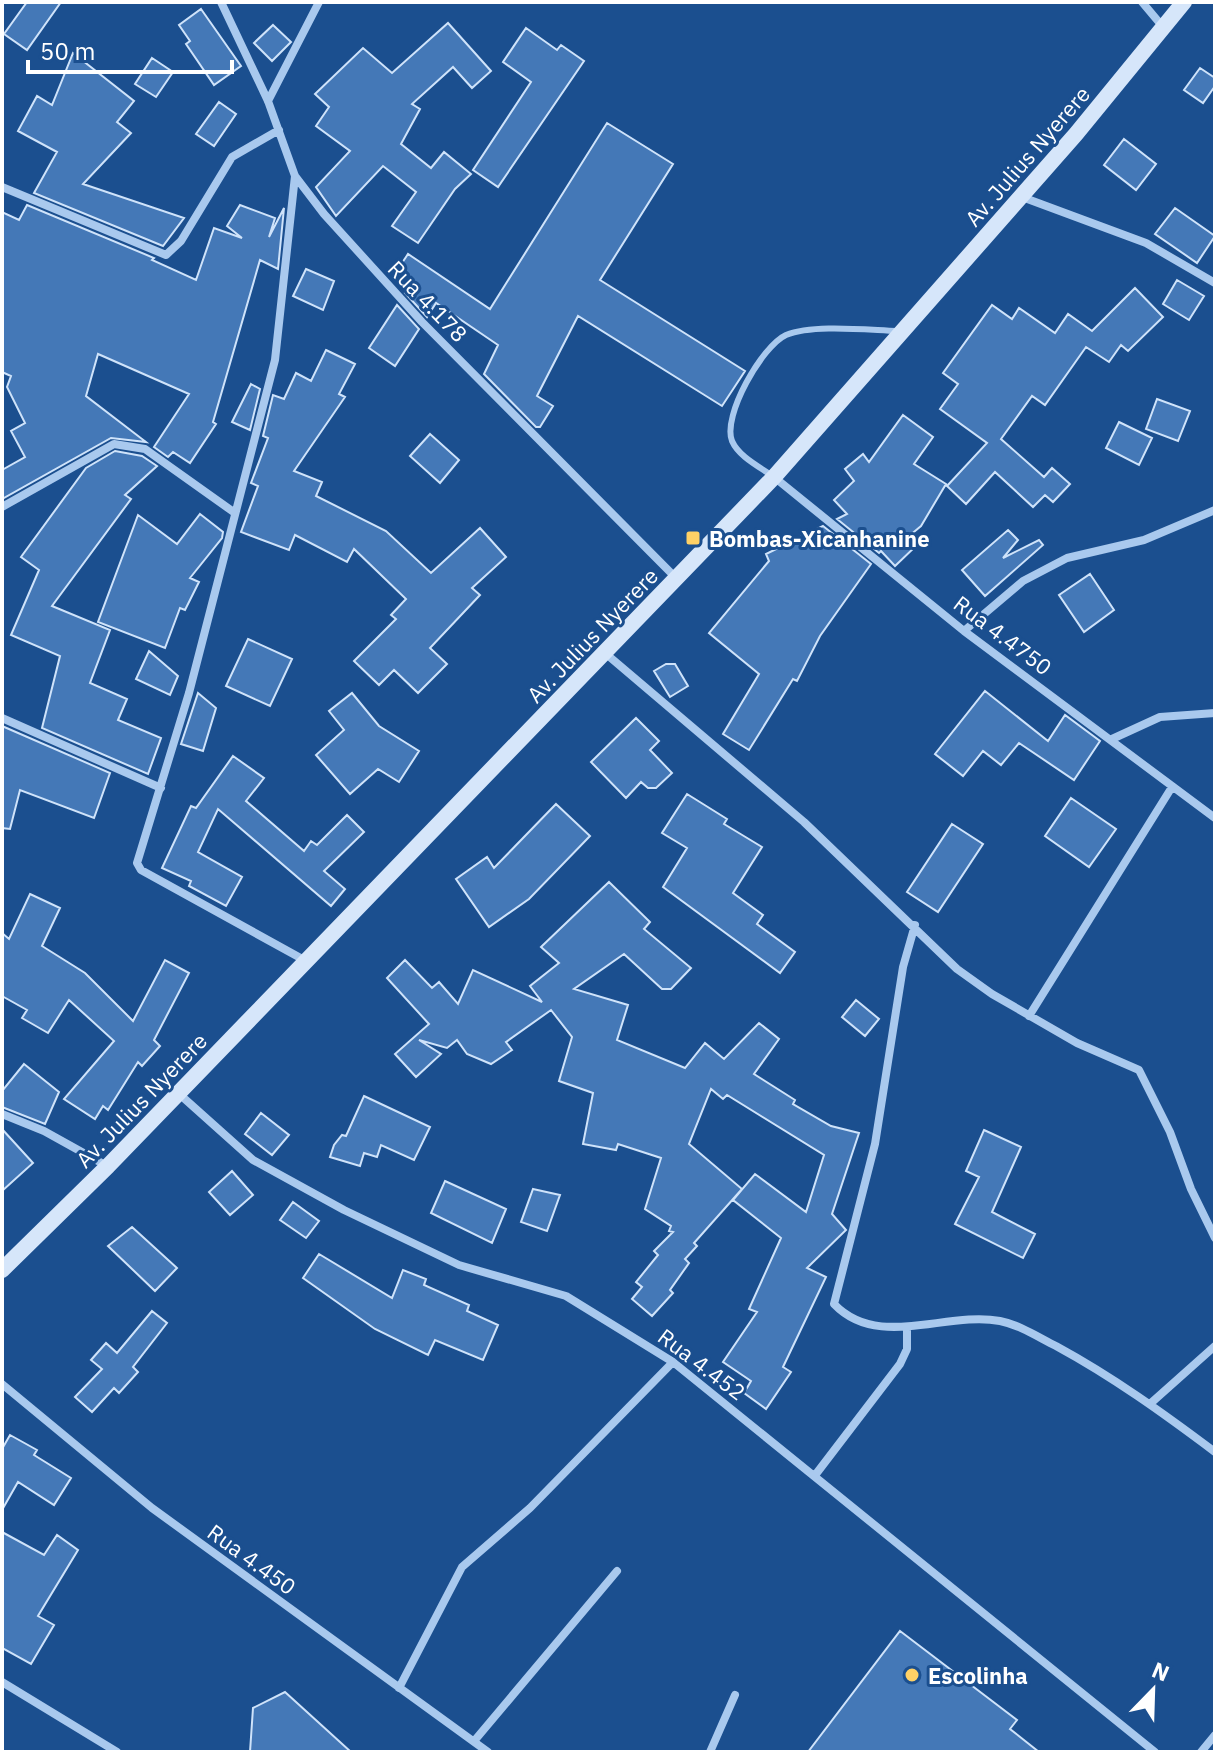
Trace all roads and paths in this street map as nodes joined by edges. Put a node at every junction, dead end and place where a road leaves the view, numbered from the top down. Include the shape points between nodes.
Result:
1 (221, 2) edge
2 (319, 2) edge
3 (1142, 2) edge
4 (1184, 2) edge
5 (1164, 27) junction
6 (268, 101) junction
7 (279, 130) junction
8 (295, 176) junction
9 (2, 187) edge
10 (1022, 197) junction
11 (1215, 283) edge
12 (905, 331) junction
13 (774, 477) junction
14 (2, 507) edge
15 (1215, 510) edge
16 (235, 513) junction
17 (676, 578) junction
18 (964, 631) junction
19 (604, 652) junction
20 (1215, 713) edge
21 (2, 718) edge
22 (1112, 739) junction
23 (1172, 787) junction
24 (161, 788) junction
25 (1215, 818) edge
26 (915, 925) junction
27 (306, 961) junction
28 (1029, 1016) junction
29 (177, 1092) junction
30 (2, 1114) edge
31 (108, 1166) junction
32 (1215, 1238) edge
33 (2, 1270) edge
34 (907, 1327) junction
35 (1215, 1346) edge
36 (673, 1362) junction
37 (2, 1384) edge
38 (1151, 1403) junction
39 (1215, 1452) edge
40 (816, 1474) junction
41 (617, 1571) dead end
42 (2, 1682) edge
43 (399, 1688) junction
44 (735, 1695) dead end
45 (1215, 1735) edge
46 (475, 1740) junction
47 (117, 1752) edge
48 (488, 1752) edge
49 (710, 1752) edge
50 (1155, 1752) edge
51 (1201, 1752) edge

1 - 6 street, Rua 4.178
2 - 6 street
3 - 5 street
4 - 5 main road, Av. Julius Nyerere
5 - 10 main road, Av. Julius Nyerere
6 - 7 street, Rua 4.178
7 - 8 street, Rua 4.178
7 - 9 street via 232,157 181,241 166,255
8 - 16 street via 275,360
8 - 17 street, Rua 4.178 via 422,322
10 - 11 street via 1146,243
10 - 12 main road, Av. Julius Nyerere
12 - 13 main road, Av. Julius Nyerere
12 - 13 lane via 801,331 771,346 732,411 730,426 736,448
13 - 17 main road, Av. Julius Nyerere
13 - 18 street, Rua 4.4750
14 - 16 street via 114,444 131,444
15 - 18 street via 1144,540 1067,558 1023,581
16 - 24 street
17 - 19 main road, Av. Julius Nyerere
18 - 22 street, Rua 4.4750
19 - 26 street via 804,822
19 - 27 main road, Av. Julius Nyerere
20 - 22 street via 1160,717
21 - 24 street
22 - 23 street, Rua 4.4750
23 - 25 street, Rua 4.4750
23 - 28 street
24 - 27 street via 137,866
26 - 28 street via 957,969
26 - 34 street via 903,967 875,1144 834,1304 854,1319
27 - 29 main road, Av. Julius Nyerere
28 - 32 street via 1139,1070
29 - 31 main road, Av. Julius Nyerere
29 - 36 street, Rua 4.452 via 253,1160 344,1210 459,1265 566,1296
30 - 31 street
31 - 33 main road, Av. Julius Nyerere
34 - 38 street via 946,1320 999,1321 1097,1368
34 - 40 street via 907,1349 900,1364
35 - 38 street
36 - 40 street, Rua 4.452
36 - 43 street via 530,1508 462,1567
37 - 43 street, Rua 4.450 via 152,1508
38 - 39 street
40 - 50 street, Rua 4.452
41 - 46 street
42 - 47 street
43 - 46 street, Rua 4.450
44 - 49 street
45 - 51 street
46 - 48 street, Rua 4.450

